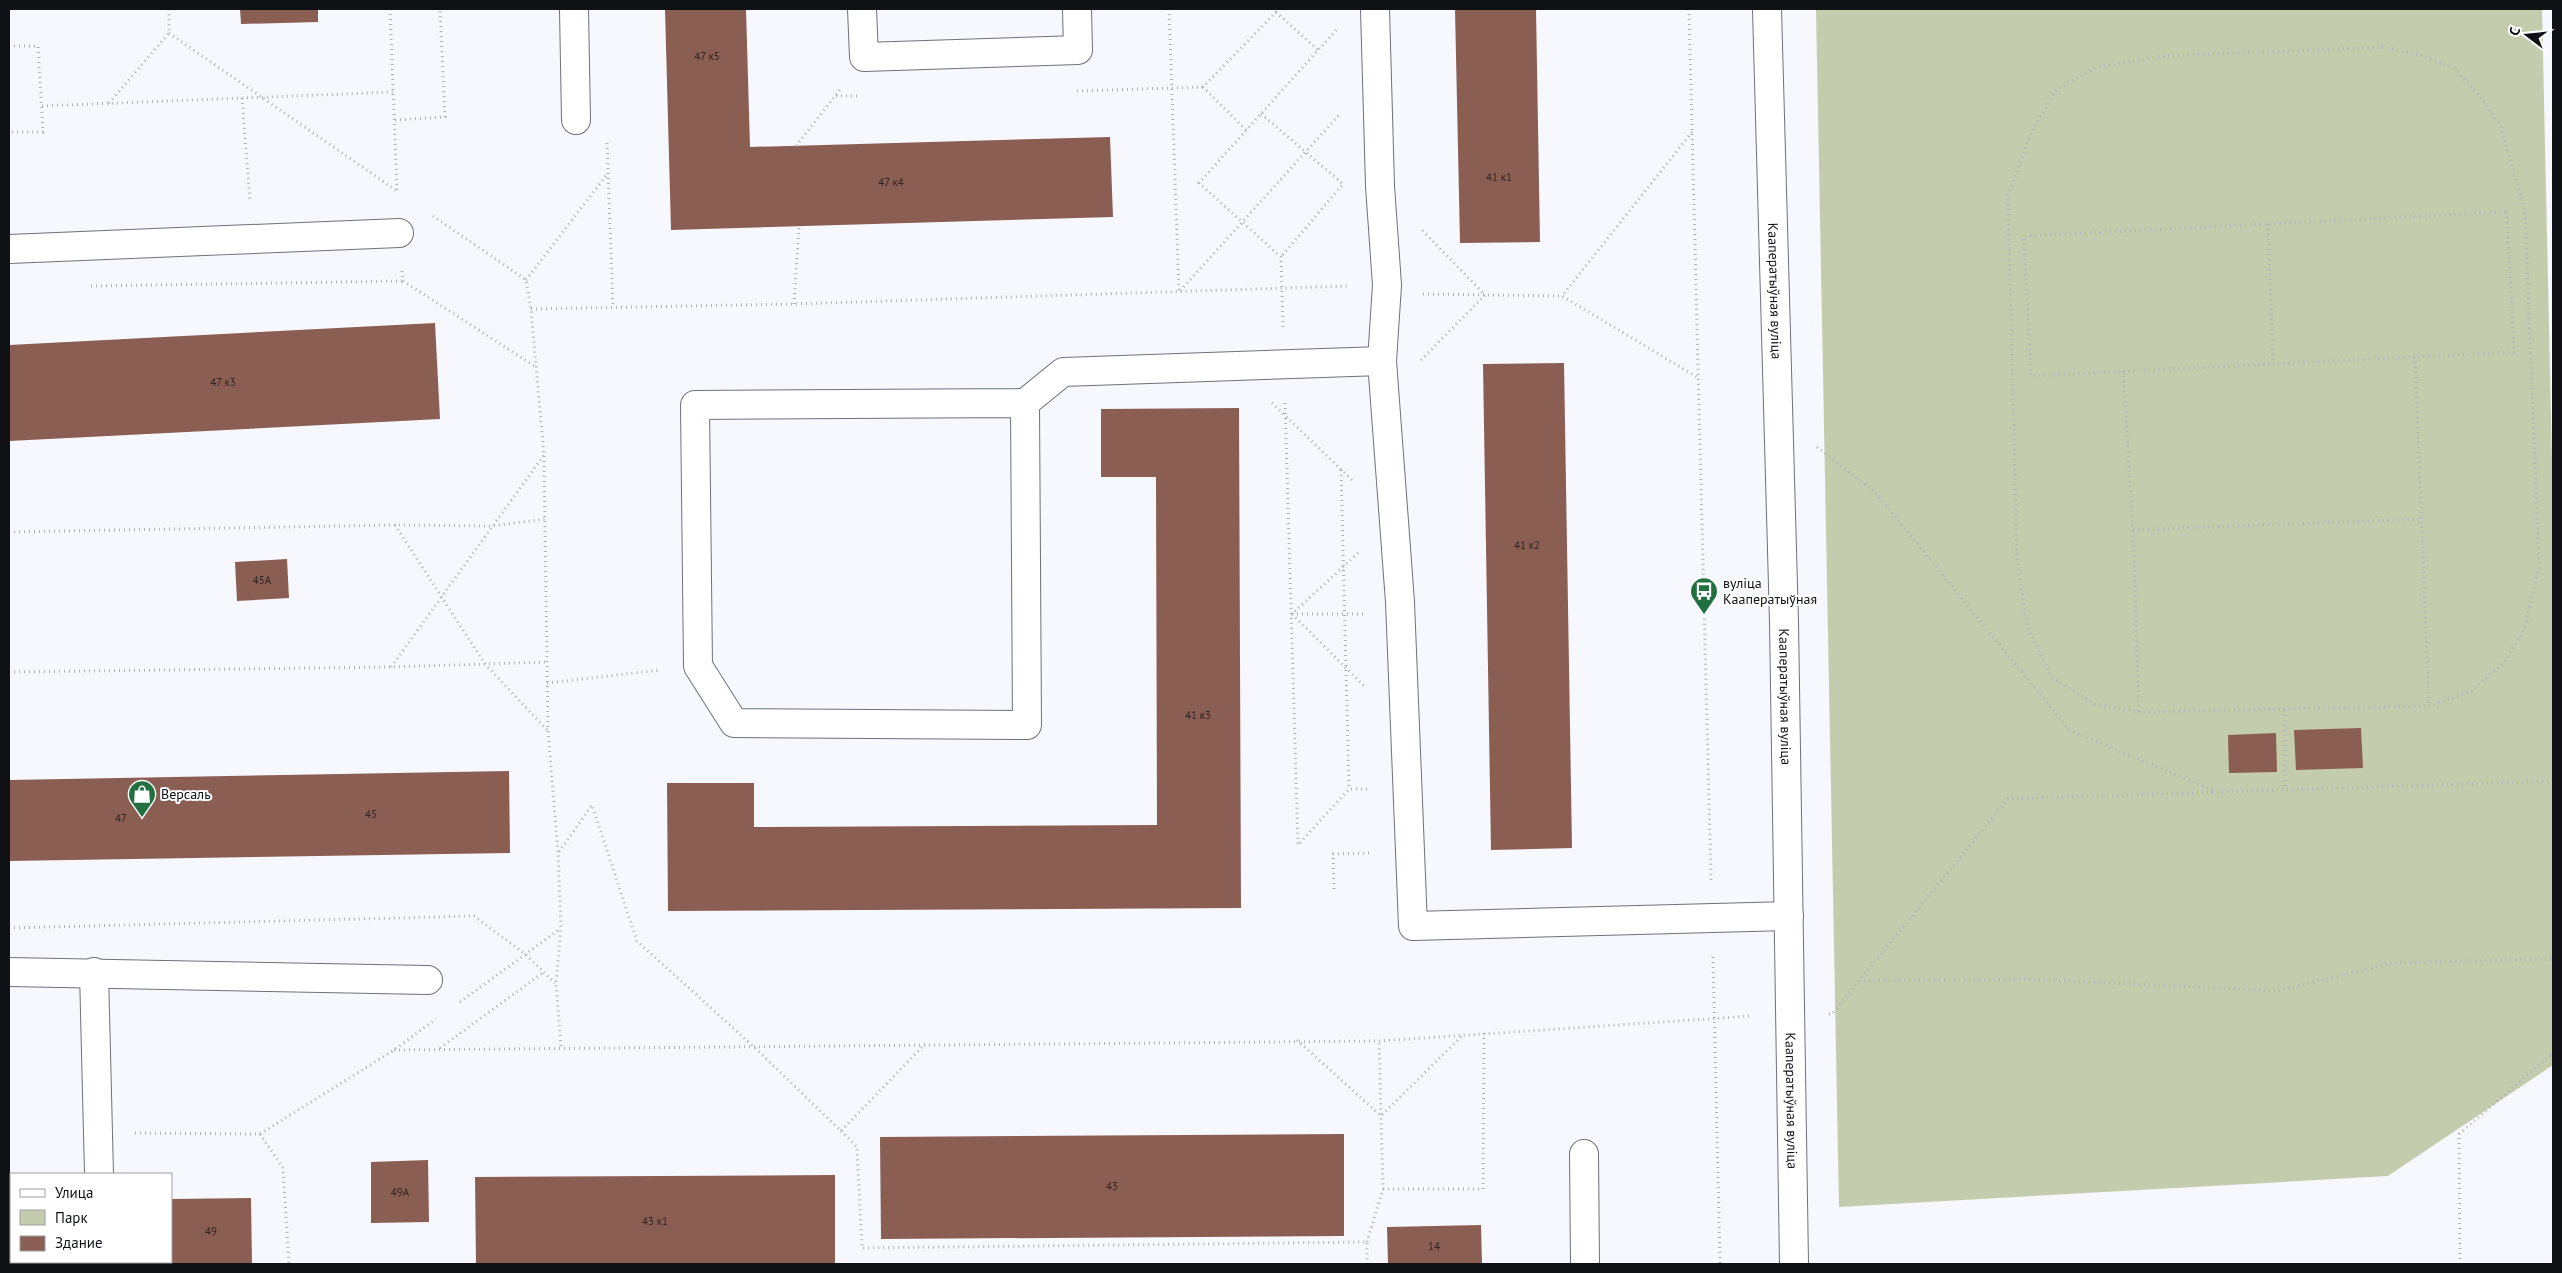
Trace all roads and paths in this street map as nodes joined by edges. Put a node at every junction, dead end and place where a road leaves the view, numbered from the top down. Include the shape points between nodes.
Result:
1 (169, 9) edge
2 (390, 9) edge
3 (440, 9) edge
4 (574, 9) edge
5 (862, 9) edge
6 (1077, 9) edge
7 (1169, 9) edge
8 (1376, 9) edge
9 (1689, 9) edge
10 (1767, 9) edge
11 (1278, 10) edge
12 (1342, 22) dead end
13 (169, 32) junction
14 (9, 46) edge
15 (1318, 50) junction
16 (864, 56) junction
17 (1378, 72) junction
18 (393, 92) junction
19 (242, 98) junction
20 (262, 98) junction
21 (109, 103) junction
22 (42, 106) junction
23 (1261, 114) junction
24 (394, 120) junction
25 (576, 120) dead end
26 (1246, 130) junction
27 (1693, 131) junction
28 (9, 132) edge
29 (607, 134) dead end
30 (796, 146) dead end
31 (1305, 152) junction
32 (608, 173) junction
33 (1380, 186) junction
34 (397, 191) junction
35 (405, 196) dead end
36 (429, 213) dead end
37 (1242, 222) junction
38 (2268, 224) junction
39 (799, 226) dead end
40 (399, 233) junction
41 (253, 239) junction
42 (9, 249) edge
43 (1281, 257) junction
44 (526, 280) junction
45 (403, 281) junction
46 (1387, 285) junction
47 (88, 286) dead end
48 (1282, 288) junction
49 (1179, 292) junction
50 (1485, 295) junction
51 (1562, 296) junction
52 (794, 304) junction
53 (613, 307) junction
54 (531, 309) junction
55 (2415, 357) junction
56 (1382, 361) junction
57 (1284, 364) junction
58 (1418, 364) dead end
59 (2273, 364) junction
60 (1234, 366) junction
61 (536, 367) junction
62 (2123, 371) junction
63 (1697, 377) junction
64 (1025, 403) junction
65 (1286, 416) junction
66 (1778, 418) junction
67 (544, 455) junction
68 (1341, 469) junction
69 (545, 519) junction
70 (2421, 519) junction
71 (1394, 520) junction
72 (394, 525) junction
73 (492, 526) junction
74 (2133, 530) junction
75 (9, 532) edge
76 (1344, 566) junction
77 (443, 596) junction
78 (1292, 614) junction
79 (1345, 614) junction
80 (1400, 614) junction
81 (547, 662) junction
82 (486, 664) junction
83 (698, 666) junction
84 (391, 668) junction
85 (1346, 668) junction
86 (9, 672) edge
87 (547, 683) junction
88 (2429, 706) junction
89 (2285, 710) junction
90 (2139, 712) junction
91 (1405, 726) junction
92 (548, 731) junction
93 (2553, 781) edge
94 (1349, 789) junction
95 (1407, 789) junction
96 (2285, 789) junction
97 (2218, 792) junction
98 (558, 852) junction
99 (1410, 852) junction
100 (1334, 889) dead end
101 (1789, 916) junction
102 (1712, 918) junction
103 (9, 928) edge
104 (561, 929) junction
105 (525, 954) junction
106 (2553, 960) edge
107 (9, 972) edge
108 (94, 972) junction
109 (544, 972) junction
110 (428, 980) dead end
111 (1859, 981) junction
112 (556, 983) junction
113 (456, 1004) dead end
114 (1832, 1014) dead end
115 (440, 1016) dead end
116 (1715, 1017) junction
117 (1484, 1033) junction
118 (1463, 1035) junction
119 (1297, 1040) junction
120 (1379, 1040) junction
121 (925, 1044) junction
122 (561, 1046) junction
123 (753, 1046) junction
124 (439, 1049) junction
125 (394, 1050) junction
126 (2553, 1054) edge
127 (1381, 1116) junction
128 (841, 1131) junction
129 (100, 1133) junction
130 (260, 1134) junction
131 (1584, 1154) dead end
132 (99, 1173) edge
133 (1383, 1189) junction
134 (1367, 1242) junction
135 (2460, 1262) edge
136 (289, 1264) edge
137 (1367, 1264) edge
138 (1585, 1264) edge
139 (1720, 1264) edge
140 (1794, 1264) edge
141 (2456, 1264) edge

1 - 13 path
2 - 18 path
3 - 24 path via 445,117
4 - 25 street
5 - 16 street
6 - 16 street via 1078,50
7 - 49 path
8 - 17 street
9 - 27 path
10 - 66 street, Кааператыўная вуліца
11 - 15 path
11 - 26 path via 1203,87
12 - 15 path
13 - 20 path
13 - 21 path
14 - 22 path via 38,46
15 - 23 path
16 - 30 path
17 - 31 path
17 - 33 street
18 - 20 path
18 - 24 path
19 - 20 path
19 - 21 path
19 - 41 path
20 - 34 path
21 - 22 path
22 - 28 path via 43,132
23 - 26 path
23 - 31 path
24 - 34 path
26 - 37 path via 1199,184
27 - 51 path
27 - 63 path
29 - 32 path
31 - 37 path
31 - 43 path via 1343,184
32 - 44 path
32 - 53 path
33 - 46 street
33 - 50 path
34 - 35 path
34 - 40 path
36 - 44 path
37 - 43 path
37 - 49 path
38 - 55 path via 2507,212 2514,352
38 - 59 path
38 - 62 path via 2024,236 2031,376
39 - 52 path
40 - 41 street
40 - 45 path
41 - 42 street
43 - 48 path
44 - 54 path
45 - 47 path
45 - 61 path
46 - 48 path
46 - 50 path via 1407,293
46 - 56 street
48 - 49 path
48 - 57 path
49 - 52 path
50 - 51 path
50 - 58 path
51 - 63 path
52 - 53 path
53 - 54 path
54 - 61 path
55 - 59 path
55 - 70 path
56 - 57 street
56 - 71 street
57 - 60 street
57 - 65 path
59 - 62 path
60 - 64 street via 1063,372
60 - 65 path
61 - 67 path
62 - 74 path
63 - 102 path
64 - 83 street via 695,405
64 - 83 street via 1026,725 734,723
65 - 68 path
65 - 78 path
66 - 97 path via 1876,492 2068,730
66 - 101 street, Кааператыўная вуліца
67 - 69 path
67 - 73 path
68 - 71 path
68 - 76 path
69 - 73 path
69 - 81 path
70 - 74 path
70 - 88 path
71 - 76 path
71 - 80 street
72 - 73 path
72 - 75 path
72 - 77 path
73 - 77 path
74 - 90 path
76 - 78 path
76 - 79 path
77 - 82 path
77 - 84 path
78 - 79 path
78 - 85 path
78 - 94 path via 1298,845
79 - 80 path
79 - 85 path
80 - 91 street
81 - 82 path
81 - 87 path
82 - 84 path
82 - 92 path
83 - 87 path
84 - 86 path
85 - 91 path
85 - 94 path
87 - 92 path
88 - 89 path
88 - 90 path via 2472,691 2505,662 2524,630 2539,567 2524,210 2500,125 2478,94 2454,69 2421,55 2382,47 2164,56 2097,67 2057,89 2032,131 2011,186 2008,195 2017,558 2027,626 2052,678 2095,704
89 - 90 path
89 - 96 path
91 - 95 street
92 - 98 path
93 - 96 path
94 - 95 path
95 - 99 street
96 - 97 path
97 - 111 path via 2008,798
98 - 104 path
98 - 123 path via 592,805 637,941
99 - 100 path via 1333,854
99 - 102 street via 1413,926
101 - 102 street
101 - 140 street, Кааператыўная вуліца
102 - 116 path
103 - 105 path via 474,916
104 - 105 path
104 - 112 path
105 - 109 path
105 - 113 path
106 - 111 path via 2392,963 2278,992 2029,979
107 - 108 street
108 - 110 street
108 - 129 street
109 - 112 path
109 - 124 path
111 - 114 path
112 - 122 path
115 - 125 path
116 - 117 path
116 - 139 path
117 - 118 path
117 - 133 path via 1483,1189
118 - 120 path
118 - 127 path
119 - 120 path
119 - 121 path
119 - 127 path
120 - 127 path
121 - 123 path
121 - 128 path
122 - 123 path
122 - 124 path
123 - 128 path
124 - 125 path
125 - 130 path
126 - 135 path via 2459,1134
127 - 133 path
128 - 134 path via 857,1147 862,1248
129 - 130 path
129 - 132 street
130 - 136 path via 282,1168
131 - 138 street
133 - 134 path
134 - 137 path
135 - 141 path

